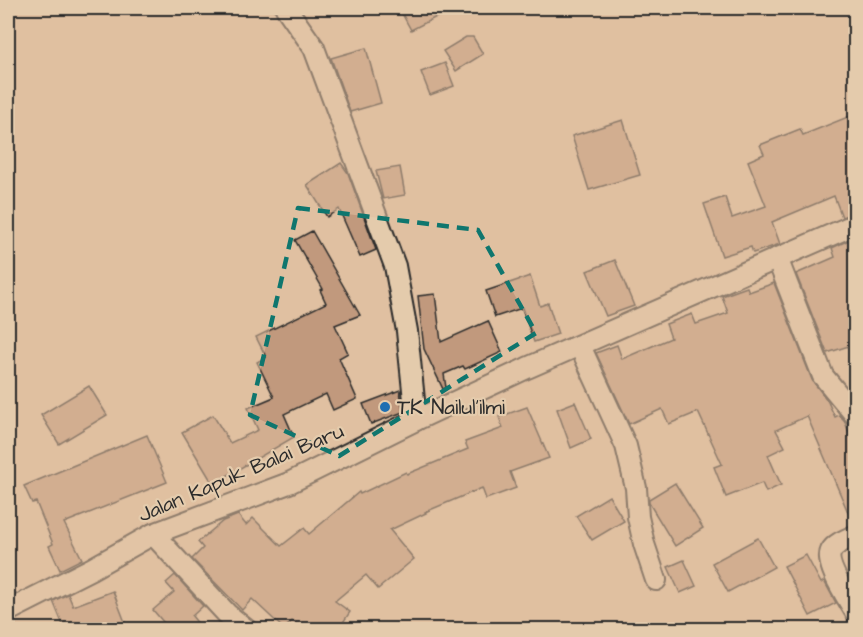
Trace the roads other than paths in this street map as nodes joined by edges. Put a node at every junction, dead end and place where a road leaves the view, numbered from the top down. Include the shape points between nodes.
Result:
1 (286, 8) edge
2 (855, 224) edge
3 (777, 258) junction
4 (580, 346) junction
5 (855, 416) edge
6 (416, 420) junction
7 (153, 534) junction
8 (855, 536) edge
9 (656, 580) dead end
10 (8, 611) edge
11 (855, 613) edge
12 (247, 630) edge

1 - 6 street via 314,48 395,266 407,331
2 - 3 street, Jalan Kapuk Balai Baru
3 - 4 street, Jalan Kapuk Balai Baru
3 - 5 street via 823,376
4 - 6 street, Jalan Kapuk Balai Baru
4 - 9 street via 626,446 638,517
6 - 7 street, Jalan Kapuk Balai Baru via 289,483
7 - 10 street, Jalan Kapuk Balai Baru
7 - 12 street via 227,614
8 - 11 street via 831,551 829,561

